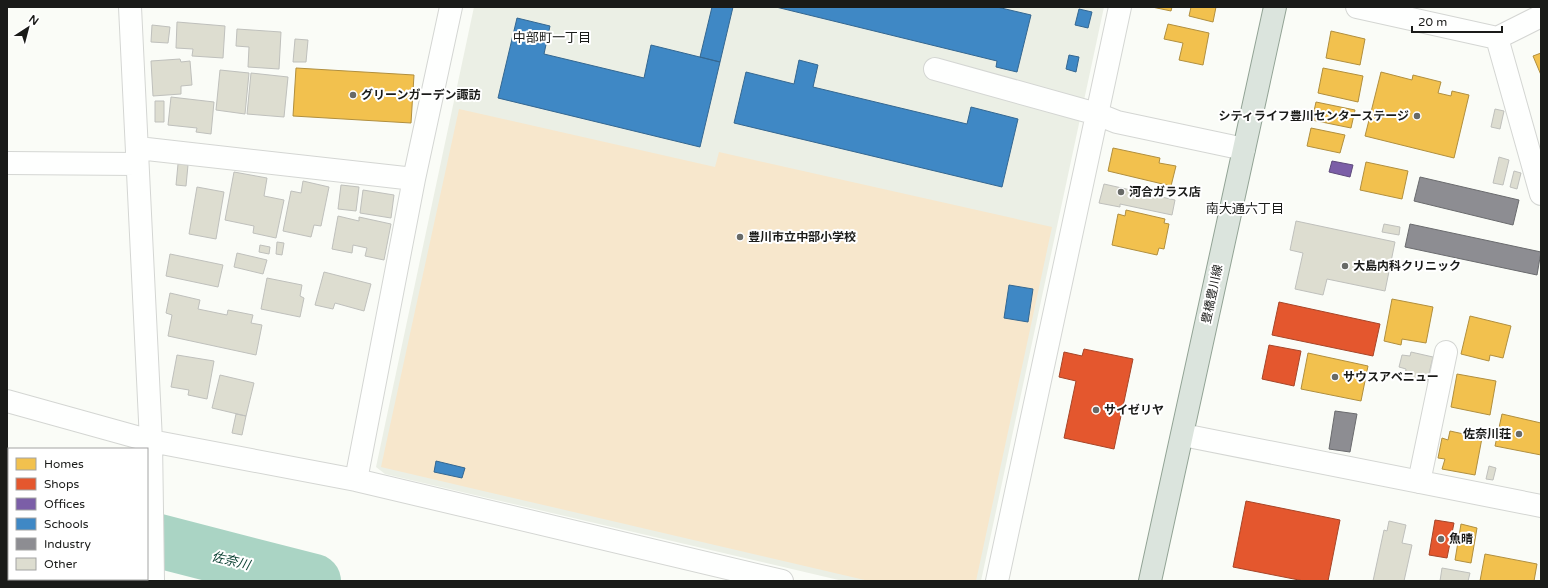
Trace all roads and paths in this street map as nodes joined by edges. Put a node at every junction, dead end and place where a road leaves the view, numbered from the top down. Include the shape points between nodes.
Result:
1 (130, 7) edge
2 (451, 7) edge
3 (1120, 7) edge
4 (1275, 7) edge
5 (1357, 7) edge
6 (1541, 16) edge
7 (1497, 38) junction
8 (935, 69) dead end
9 (1097, 114) junction
10 (1244, 149) junction
11 (137, 156) junction
12 (7, 163) edge
13 (414, 179) junction
14 (1541, 194) edge
15 (1446, 352) dead end
16 (7, 401) edge
17 (1182, 435) junction
18 (142, 448) edge
19 (148, 450) edge
20 (151, 451) junction
21 (356, 480) junction
22 (1418, 482) junction
23 (1541, 506) edge
24 (153, 581) edge
25 (782, 581) edge
26 (997, 581) edge
27 (1150, 581) edge

1 - 11 street
2 - 13 street
3 - 9 street
4 - 10 main road, 豊橋豊川線
5 - 7 street
6 - 7 street
7 - 14 street
8 - 9 street
9 - 10 street via 1118,122
9 - 26 street
10 - 17 main road, 豊橋豊川線
11 - 12 street
11 - 13 street
11 - 20 street
13 - 21 street
15 - 22 street
16 - 18 street
17 - 22 street
17 - 27 main road, 豊橋豊川線
19 - 20 street
20 - 21 street
20 - 24 street
21 - 25 street
22 - 23 street

